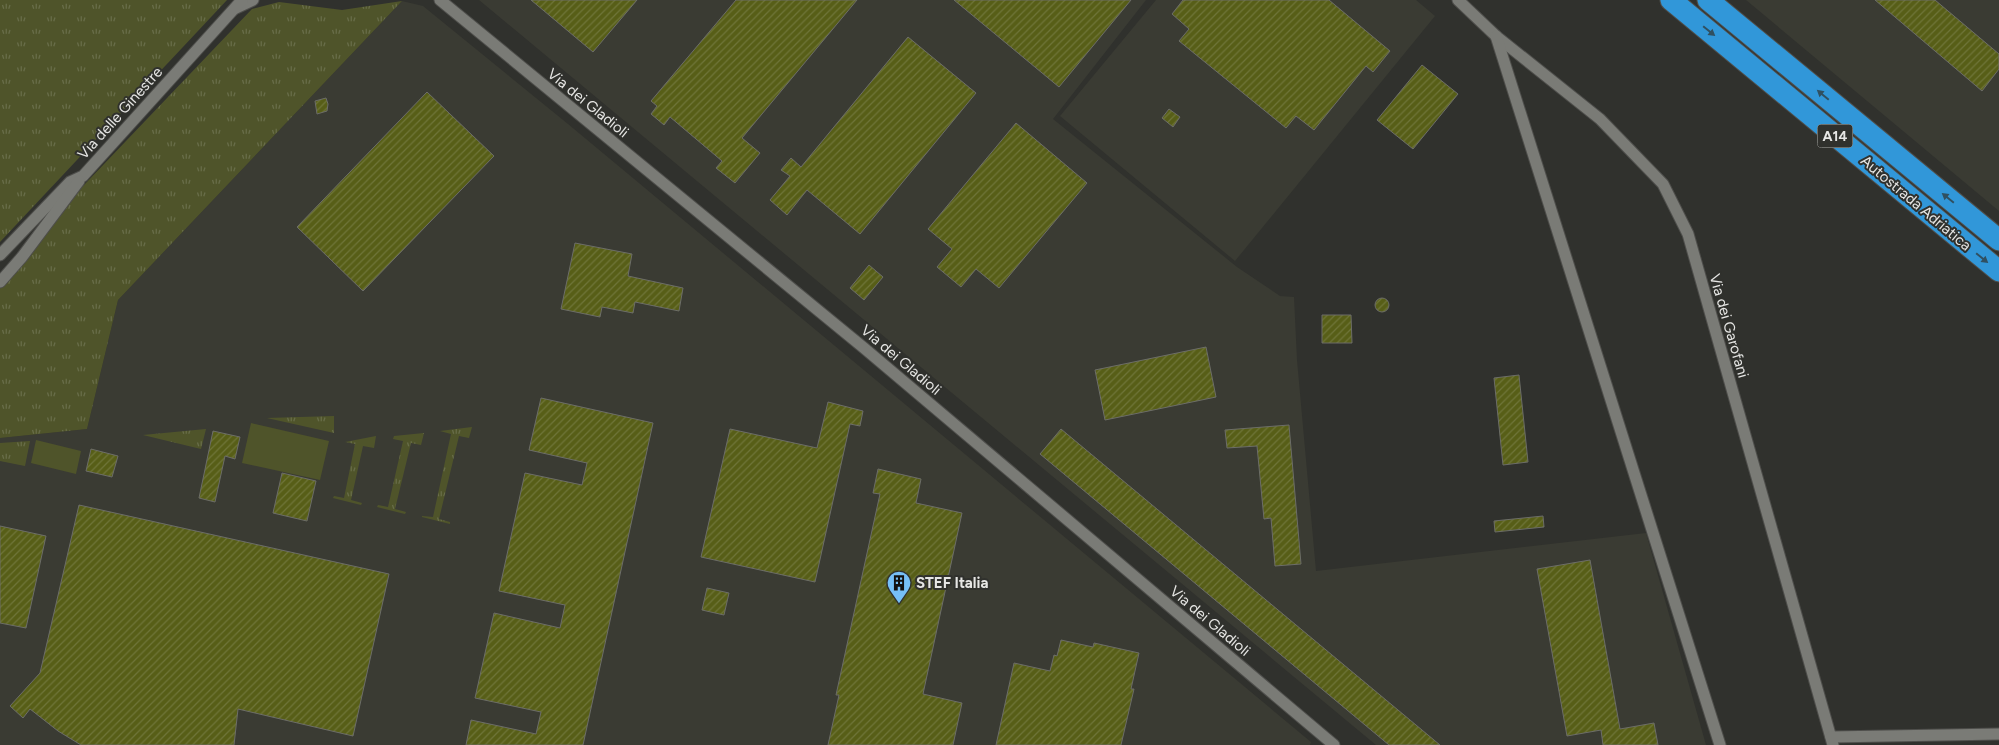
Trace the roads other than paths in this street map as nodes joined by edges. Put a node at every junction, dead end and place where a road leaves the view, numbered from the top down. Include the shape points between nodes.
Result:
1 (253, 0) edge
2 (1458, 0) edge
3 (1671, 0) edge
4 (1708, 0) edge
5 (439, 1) edge
6 (239, 4) edge
7 (1496, 36) junction
8 (83, 176) junction
9 (1999, 240) edge
10 (0, 255) edge
11 (1999, 271) edge
12 (0, 282) edge
13 (1999, 734) edge
14 (1832, 741) edge
15 (1334, 745) edge
16 (1720, 745) edge

1 - 6 street, Via delle Ginestre
2 - 7 street, Via dei Garofani
3 -> 11 highway, Autostrada Adriatica / A14
9 -> 4 highway, Autostrada Adriatica / A14
5 - 15 street, Via dei Gladioli via 864,348
6 - 8 street, Via delle Ginestre
7 - 14 street, Via dei Garofani via 1606,125 1663,184 1688,234
7 - 16 street
8 - 10 street, Via delle Ginestre via 70,182
8 - 12 street
13 - 14 street

